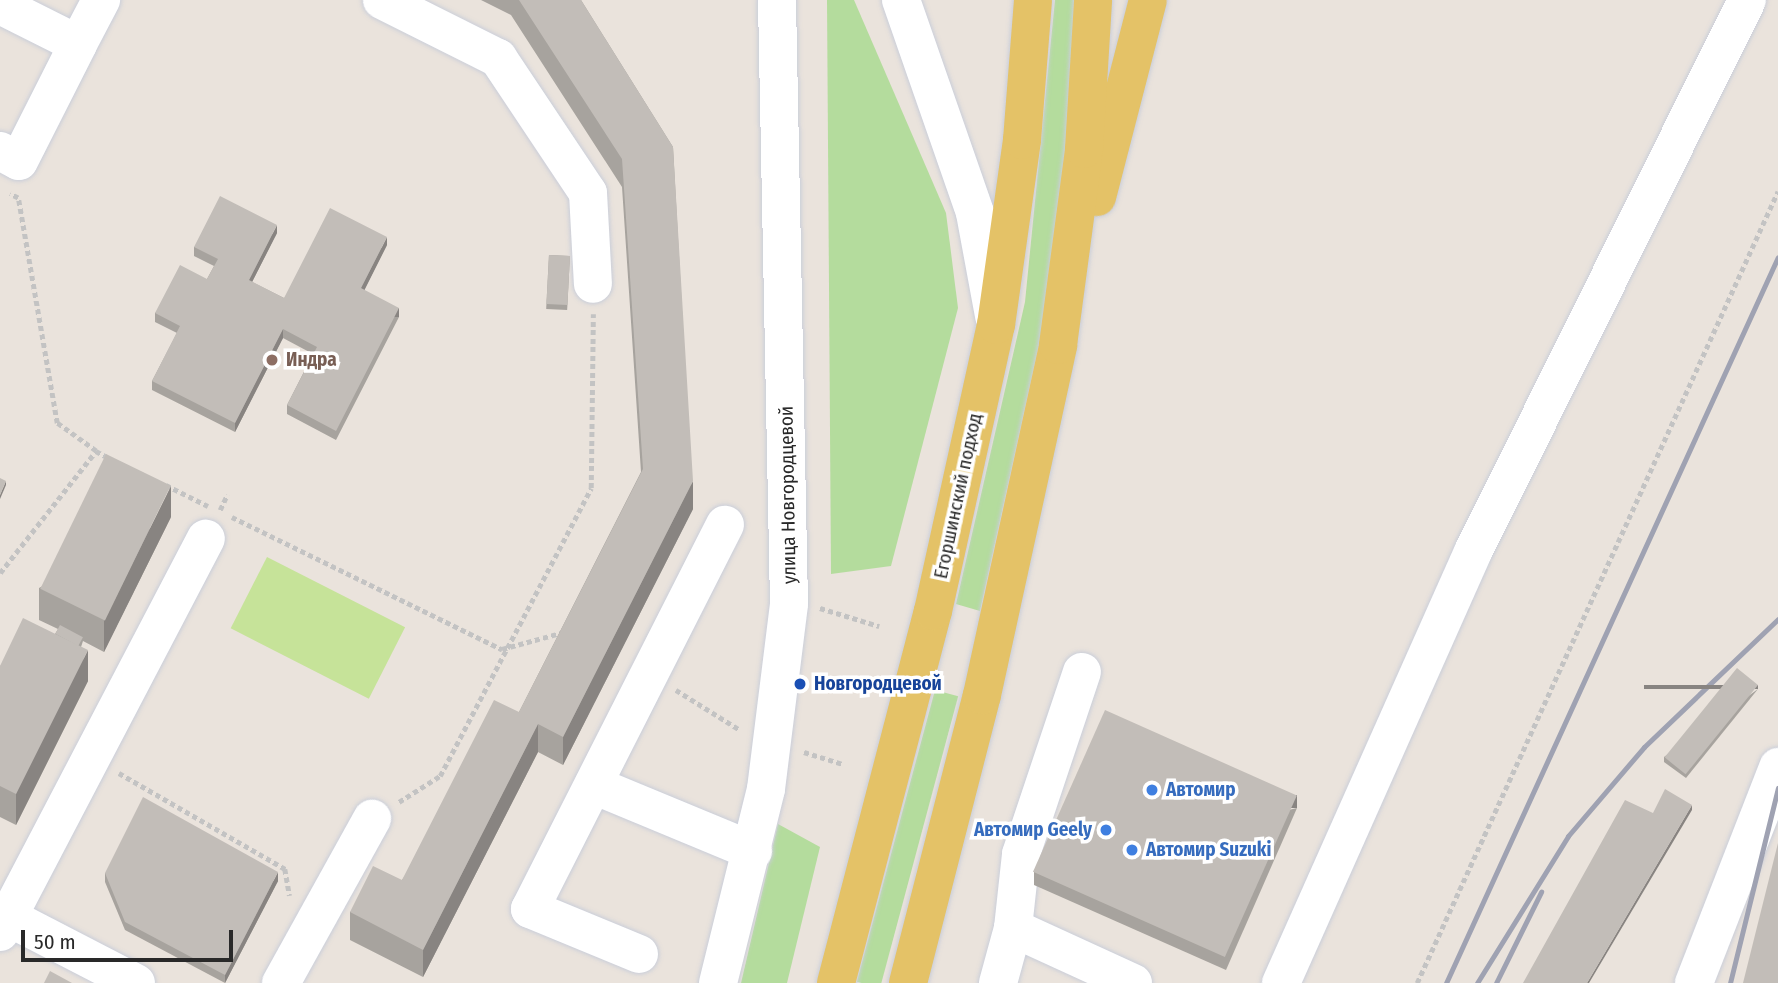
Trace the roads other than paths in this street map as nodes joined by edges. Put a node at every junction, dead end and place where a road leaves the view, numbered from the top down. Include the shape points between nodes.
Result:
1 (101, 0) edge
2 (382, 0) edge
3 (777, 0) edge
4 (901, 0) edge
5 (1033, 0) edge
6 (1093, 0) edge
7 (1148, 0) edge
8 (1747, 0) edge
9 (5, 20) edge
10 (78, 44) junction
11 (0, 151) edge
12 (593, 284) road end
13 (996, 325) junction
14 (1058, 345) junction
15 (725, 526) dead end
16 (206, 539) dead end
17 (1082, 672) dead end
18 (1778, 767) edge
19 (596, 786) junction
20 (372, 819) road end
21 (754, 851) junction
22 (4, 924) edge
23 (1013, 928) junction
24 (639, 954) dead end
25 (136, 983) edge
26 (281, 983) edge
27 (718, 983) edge
28 (836, 983) edge
29 (908, 983) edge
30 (998, 983) edge
31 (1133, 983) edge
32 (1281, 983) edge
33 (1694, 983) edge

1 - 10 street
2 - 12 street via 498,58 589,192
3 - 21 street, улица Новгородцевой via 791,566 783,681
4 - 13 street via 975,214
5 - 13 main road, Егоршинский подход via 1022,140
6 - 14 main road via 1084,149
7 - 14 main road
8 - 32 street via 1473,552
9 - 10 street
10 - 11 street via 19,161
13 - 28 main road, Егоршинский подход via 933,611
14 - 29 main road via 982,695
15 - 19 street
16 - 22 street
17 - 23 street via 1021,854
18 - 33 street
19 - 21 street
19 - 24 street via 530,909
20 - 26 street
21 - 27 street, улица Новгородцевой
22 - 25 street
23 - 30 street
23 - 31 street

